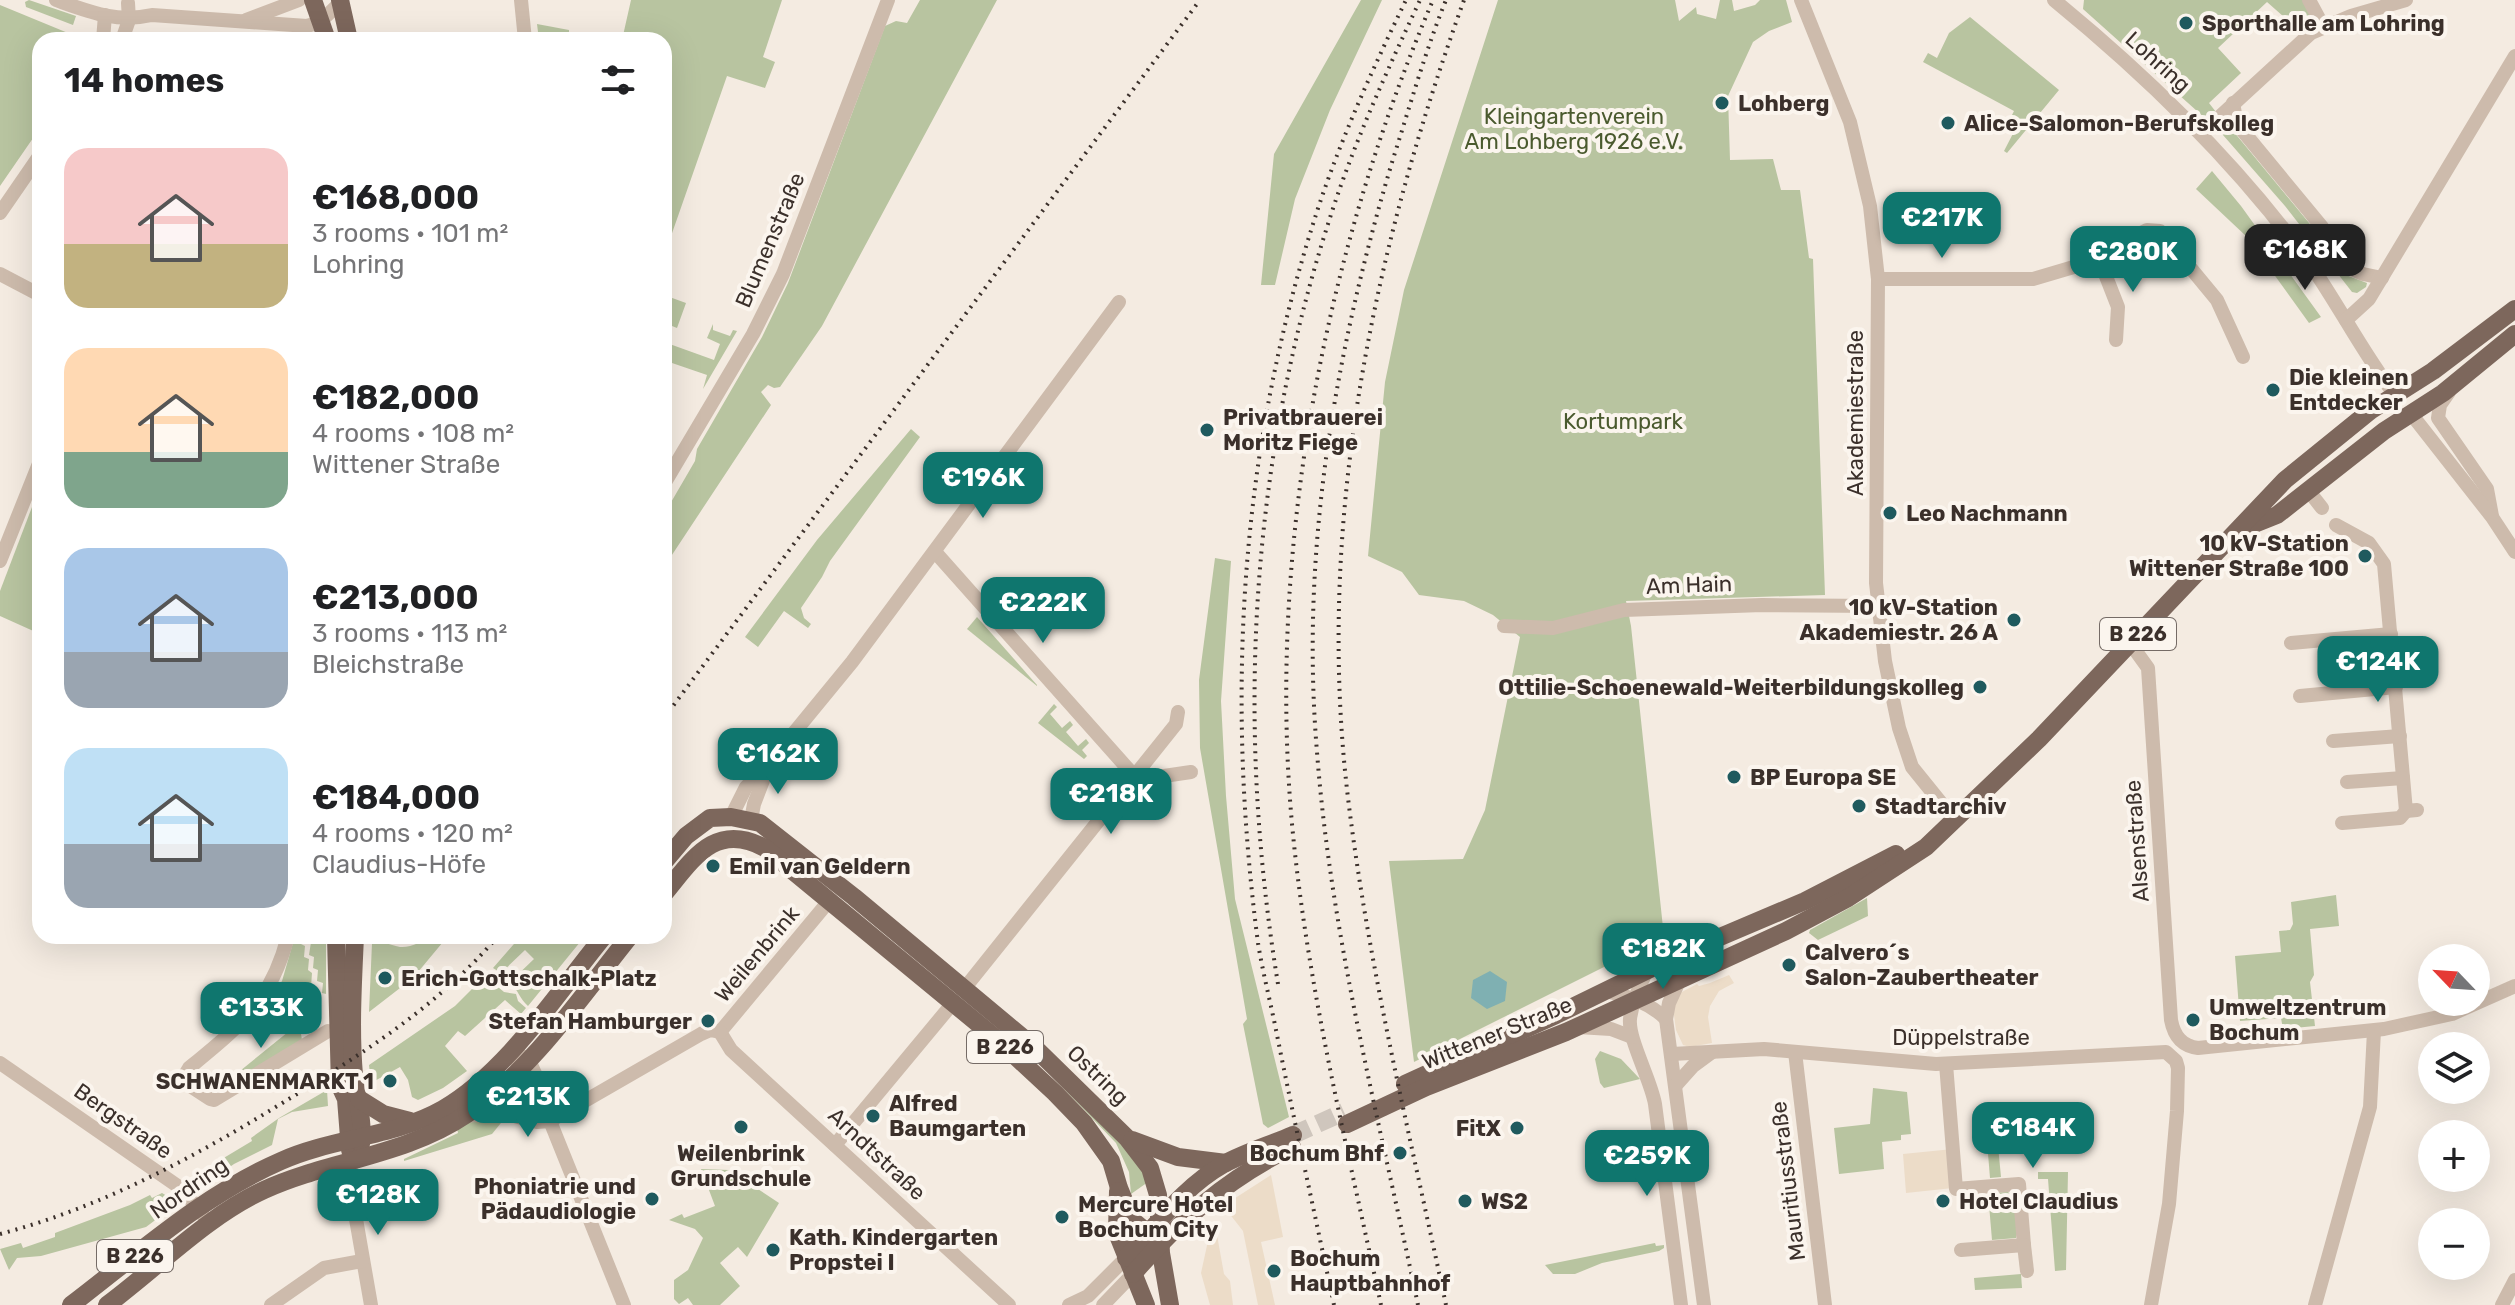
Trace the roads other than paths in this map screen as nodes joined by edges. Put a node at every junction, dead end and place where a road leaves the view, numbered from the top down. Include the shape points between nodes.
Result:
1 (56, 0) edge
2 (299, 0) edge
3 (313, 0) edge
4 (521, 0) edge
5 (888, 0) edge
6 (1801, 0) edge
7 (2054, 0) edge
8 (2309, 0) edge
9 (2406, 0) edge
10 (338, 1) edge
11 (122, 2) edge
12 (105, 15) junction
13 (152, 15) junction
14 (129, 20) junction
15 (242, 22) junction
16 (2323, 26) junction
17 (324, 31) edge
18 (104, 32) edge
19 (125, 32) edge
20 (347, 32) edge
21 (524, 32) edge
22 (2515, 56) edge
23 (2233, 103) junction
24 (2202, 133) junction
25 (32, 167) edge
26 (0, 213) edge
27 (2098, 256) junction
28 (0, 274) edge
29 (2382, 278) junction
30 (1878, 279) junction
31 (32, 291) edge
32 (1119, 302) dead end
33 (2515, 309) edge
34 (2346, 320) junction
35 (2515, 334) edge
36 (2116, 340) dead end
37 (2243, 357) dead end
38 (2458, 381) junction
39 (2395, 395) junction
40 (2412, 415) junction
41 (2346, 429) junction
42 (672, 471) edge
43 (32, 481) edge
44 (2308, 490) junction
45 (2322, 508) dead end
46 (2492, 517) junction
47 (2336, 525) dead end
48 (2240, 531) junction
49 (2515, 552) edge
50 (936, 553) junction
51 (0, 561) edge
52 (1877, 606) junction
53 (1504, 626) dead end
54 (2391, 634) junction
55 (2130, 643) junction
56 (2291, 643) dead end
57 (2396, 687) junction
58 (2300, 696) dead end
59 (1178, 712) dead end
60 (2400, 736) junction
61 (2333, 741) dead end
62 (770, 762) junction
63 (1191, 772) dead end
64 (2403, 778) junction
65 (1130, 781) junction
66 (2347, 782) dead end
67 (731, 817) junction
68 (1954, 819) junction
69 (751, 820) junction
70 (2342, 823) dead end
71 (737, 839) junction
72 (672, 854) edge
73 (672, 885) edge
74 (854, 897) junction
75 (829, 901) junction
76 (286, 944) edge
77 (336, 944) edge
78 (355, 944) edge
79 (598, 944) edge
80 (623, 944) edge
81 (1647, 970) junction
82 (1680, 979) junction
83 (2515, 986) edge
84 (1606, 991) junction
85 (959, 996) junction
86 (1635, 998) junction
87 (1666, 1019) junction
88 (1577, 1027) junction
89 (328, 1031) dead end
90 (2374, 1031) junction
91 (720, 1032) junction
92 (1632, 1037) junction
93 (512, 1050) junction
94 (1712, 1052) junction
95 (1795, 1052) junction
96 (1672, 1054) junction
97 (0, 1063) edge
98 (524, 1064) junction
99 (1946, 1064) junction
100 (1676, 1085) junction
101 (340, 1086) junction
102 (359, 1099) junction
103 (464, 1116) junction
104 (550, 1121) junction
105 (414, 1122) junction
106 (356, 1138) junction
107 (1127, 1138) junction
108 (835, 1145) junction
109 (318, 1148) junction
110 (1226, 1163) junction
111 (353, 1165) junction
112 (1119, 1188) junction
113 (199, 1208) junction
114 (210, 1225) junction
115 (1156, 1233) junction
116 (2024, 1245) junction
117 (1961, 1250) dead end
118 (362, 1261) junction
119 (1133, 1266) junction
120 (2027, 1271) dead end
121 (2515, 1280) edge
122 (1168, 1298) edge
123 (71, 1305) edge
124 (107, 1305) edge
125 (271, 1305) edge
126 (371, 1305) edge
127 (624, 1305) edge
128 (1009, 1305) edge
129 (1069, 1305) edge
130 (1103, 1305) edge
131 (1146, 1305) edge
132 (1681, 1305) edge
133 (1704, 1305) edge
134 (1825, 1305) edge
135 (2151, 1305) edge
136 (2315, 1305) edge
137 (2502, 1305) edge

1 - 12 street
2 - 15 street
3 - 17 main road
4 - 21 street
5 - 42 street, Blumenstraße via 783,274
6 - 30 street, Akademiestraße via 1850,122 1870,206
7 - 24 street, Lohring
8 - 16 street
9 - 16 street
10 - 17 street
10 - 20 main road
11 - 12 street
11 - 13 street
11 - 14 street
12 - 14 street
12 - 18 street
13 - 14 street
13 - 15 street
14 - 19 street
15 - 17 street
16 - 23 street
22 - 29 street
23 - 24 street
23 - 29 street via 2237,124 2322,227 2345,266
24 - 34 street, Lohring via 2255,193
25 - 26 street
27 - 30 street via 2033,279
27 - 36 street via 2118,307
27 - 37 street via 2147,230 2160,231 2217,300
28 - 31 street
29 - 34 street via 2365,304
30 - 52 street, Akademiestraße
32 - 50 street
33 - 39 main road, Wittener Straße / B 226
34 - 39 street, Lohring
35 - 38 main road, Wittener Straße / B 226
38 - 40 main road, Wittener Straße / B 226
38 - 46 street via 2440,405 2438,418 2487,489
39 - 40 main road
39 - 41 main road, Wittener Straße / B 226
40 - 44 main road, Wittener Straße / B 226
40 - 46 street
41 - 44 main road, Wittener Straße via 2307,475
41 - 48 main road, Wittener Straße / B 226 via 2285,480
43 - 51 street
44 - 45 street
44 - 48 main road, Wittener Straße / B 226 via 2277,515
46 - 49 street
47 - 54 street via 2369,543 2382,558
48 - 55 main road, Wittener Straße / B 226
50 - 62 street
50 - 65 street via 1129,770
52 - 53 street, Am Hain via 1624,610 1553,628
52 - 68 street, Akademiestraße via 1891,691 1912,767
54 - 56 street
54 - 57 street
55 - 68 main road, Wittener Straße / B 226
55 - 90 street, Alsenstraße via 2148,668 2171,1020 2179,1040 2198,1048
57 - 58 street
57 - 60 street
59 - 65 street via 1176,724
60 - 61 street
60 - 64 street
62 - 67 street via 746,787
62 - 69 street
63 - 65 street
64 - 66 street
64 - 70 street via 2412,810 2400,818
65 - 85 street
67 - 69 main road, Ostring / B 226
67 - 71 main road
67 - 72 main road, Ostring / B 226 via 700,824
68 - 81 main road, Wittener Straße / B 226 via 1834,887
68 - 82 main road, Wittener Straße / B 226 via 1926,847 1848,898
69 - 71 main road
69 - 74 main road, Ostring / B 226
71 - 73 main road via 704,848
71 - 75 main road, Ostring / B 226 via 765,848
74 - 75 main road
74 - 85 main road, Ostring / B 226
75 - 85 main road, Ostring / B 226
75 - 91 street, Weilenbrink
76 - 89 street via 267,992 236,1028 189,1068 187,1084 214,1100
77 - 101 main road
78 - 102 main road via 352,1031
79 - 93 main road, B 226
80 - 98 main road, B 226
81 - 84 main road, Wittener Straße / B 226
81 - 86 street
82 - 86 main road, Wittener Straße / B 226
82 - 87 street
83 - 90 street via 2452,1014
84 - 86 street
84 - 88 main road, Wittener Straße / B 226 via 1345,1118
85 - 107 main road, Ostring / B 226 via 1041,1053
85 - 108 street
85 - 112 main road, Ostring / B 226 via 1084,1123 1111,1161
86 - 87 street
86 - 88 main road, Wittener Straße / B 226
86 - 92 street
87 - 96 street
88 - 92 street via 1611,1029
90 - 136 street via 2370,1107
91 - 104 street, Weilenbrink via 701,1034
91 - 108 street, Arndtstraße via 731,1050
92 - 132 street via 1654,1095
93 - 98 street
93 - 105 main road, B 226 via 445,1108
94 - 95 street, Düppelstraße
94 - 96 street, Düppelstraße
94 - 100 street
95 - 99 street, Düppelstraße
95 - 134 street, Mauritiusstraße
96 - 100 street
97 - 113 street, Bergstraße via 182,1189
98 - 103 main road, B 226
98 - 104 street via 537,1107
99 - 116 street via 1956,1189 2019,1184
99 - 135 street, Düppelstraße via 2163,1052 2172,1056 2178,1065 2177,1111 2169,1204
100 - 133 street
101 - 106 main road
101 - 109 main road via 337,1128
102 - 105 main road via 383,1114
102 - 106 main road via 362,1118
103 - 104 street via 499,1112
103 - 111 main road, B 226 via 406,1146
104 - 127 street
105 - 106 main road, B 226
106 - 109 main road, Nordring / B 226
106 - 111 main road
107 - 110 main road, B 226 via 1178,1157
107 - 115 main road, Ostring / B 226 via 1153,1175
108 - 128 street, Arndtstraße
109 - 113 main road, Nordring / B 226 via 248,1176
110 - 115 main road, B 226 via 1185,1193
110 - 115 main road, B 226 via 1294,1140
111 - 114 main road, Nordring / B 226 via 260,1192
111 - 118 street
112 - 115 main road, Ostring / B 226 via 1132,1220
112 - 119 main road, Ostring / B 226 via 1116,1226
113 - 114 street, Bergstraße
113 - 123 main road, Nordring / B 226
114 - 124 main road, Nordring / B 226
115 - 119 main road, B 226
115 - 122 main road, B 226
116 - 117 street
116 - 120 street
118 - 125 street via 324,1268
118 - 126 street
119 - 122 main road
119 - 129 street
119 - 130 street
119 - 131 main road, B 226
121 - 137 street

